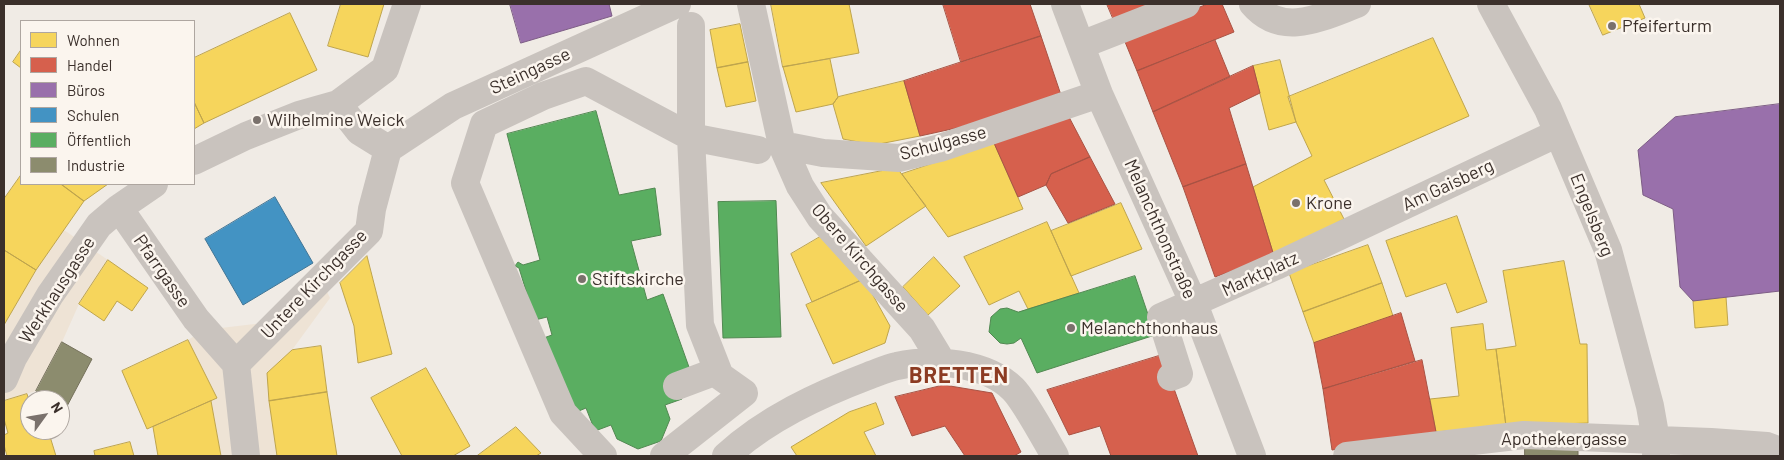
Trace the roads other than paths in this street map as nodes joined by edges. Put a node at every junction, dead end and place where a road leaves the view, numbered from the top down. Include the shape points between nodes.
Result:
1 (407, 4) edge
2 (751, 4) edge
3 (1065, 4) edge
4 (1186, 4) edge
5 (1253, 4) edge
6 (1357, 4) edge
7 (1491, 4) edge
8 (684, 15) edge
9 (1080, 45) junction
10 (1099, 94) junction
11 (338, 104) junction
12 (1558, 133) junction
13 (691, 137) junction
14 (770, 148) junction
15 (388, 149) junction
16 (195, 161) edge
17 (152, 185) edge
18 (118, 208) junction
19 (1338, 237) joint
20 (1194, 304) junction
21 (942, 362) junction
22 (236, 364) junction
23 (717, 371) junction
24 (1171, 377) dead end
25 (4, 379) edge
26 (677, 386) dead end
27 (1656, 448) edge
28 (1780, 451) edge
29 (246, 456) edge
30 (603, 456) edge
31 (664, 456) edge
32 (726, 456) edge
33 (1055, 456) edge
34 (1252, 456) edge
35 (1347, 456) edge

1 - 11 street via 385,69
2 - 14 street, Obere Kirchgasse
3 - 9 street, Melanchthonstraße
4 - 9 street
5 - 6 street via 1267,17 1283,23 1310,22
7 - 12 street, Engelsberg
8 - 13 street
8 - 15 street, Steingasse via 453,106
9 - 10 street, Melanchthonstraße
10 - 14 street, Schulgasse via 940,148 899,158
10 - 20 street, Melanchthonstraße
11 - 15 street via 360,131
11 - 16 street via 299,115
12 - 19 street, Am Gaisberg
12 - 27 street, Engelsberg via 1608,250 1650,406
13 - 14 street, Schulgasse
13 - 23 street via 700,325
13 - 30 street, Schulgasse via 586,81 543,96 484,124 465,183 563,413
14 - 21 street, Obere Kirchgasse via 820,217 922,329
15 - 22 street, Untere Kirchgasse via 369,230
17 - 18 street
18 - 22 street, Pfarrgasse via 196,319
18 - 25 street, Werkhausgasse via 99,225 46,303
19 - 20 street, Marktplatz
20 - 24 street, Marktplatz via 1161,317 1179,374
20 - 34 street, Melanchthonstraße
21 - 32 street via 897,366 841,386 791,411 742,441
21 - 33 street via 972,366 1013,389
22 - 29 street
23 - 26 street
23 - 31 street via 744,393
27 - 28 street, Apothekergasse via 1766,446
27 - 35 street, Apothekergasse via 1524,435

